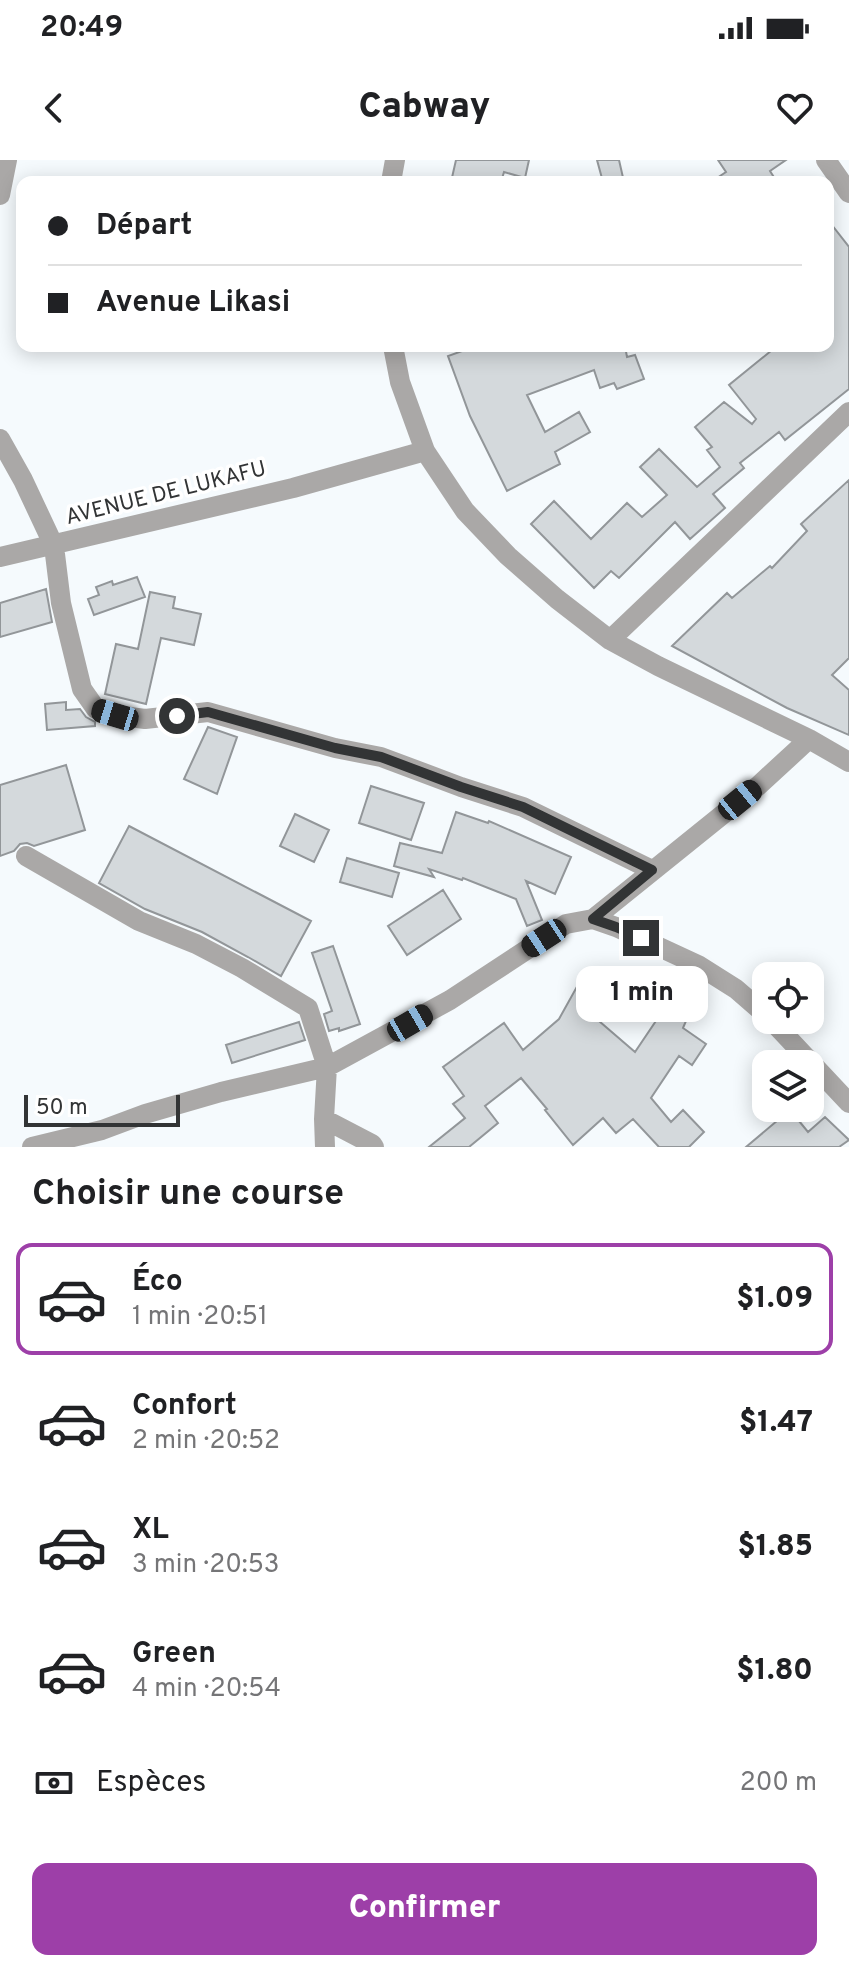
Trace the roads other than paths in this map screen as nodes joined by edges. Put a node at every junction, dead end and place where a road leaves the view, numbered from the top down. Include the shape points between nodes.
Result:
1 (7, 160) edge
2 (826, 160) edge
3 (849, 193) edge
4 (0, 195) edge
5 (394, 352) edge
6 (849, 412) edge
7 (0, 439) edge
8 (425, 451) junction
9 (54, 546) junction
10 (0, 557) edge
11 (610, 640) junction
12 (809, 739) junction
13 (849, 762) edge
14 (26, 856) dead end
15 (652, 870) junction
16 (593, 919) junction
17 (752, 1003) edge
18 (784, 1034) edge
19 (327, 1067) junction
20 (849, 1103) edge
21 (324, 1119) junction
22 (32, 1147) edge
23 (325, 1147) edge
24 (374, 1147) edge

1 - 4 street
2 - 3 street
5 - 8 street
6 - 11 street
7 - 9 street
8 - 9 street, AVENUE DE LUKAFU
8 - 11 street via 465,511 508,556
9 - 10 street, AVENUE DE LUKAFU
9 - 15 street via 61,603 82,689 96,709 145,719 208,712 381,757 523,807
11 - 12 street
12 - 13 street
12 - 15 street
14 - 19 street via 308,1008
15 - 16 street
16 - 17 street via 698,965
16 - 19 street via 566,924 450,1000
18 - 20 street
19 - 21 street
19 - 22 street
21 - 23 street
21 - 24 street

